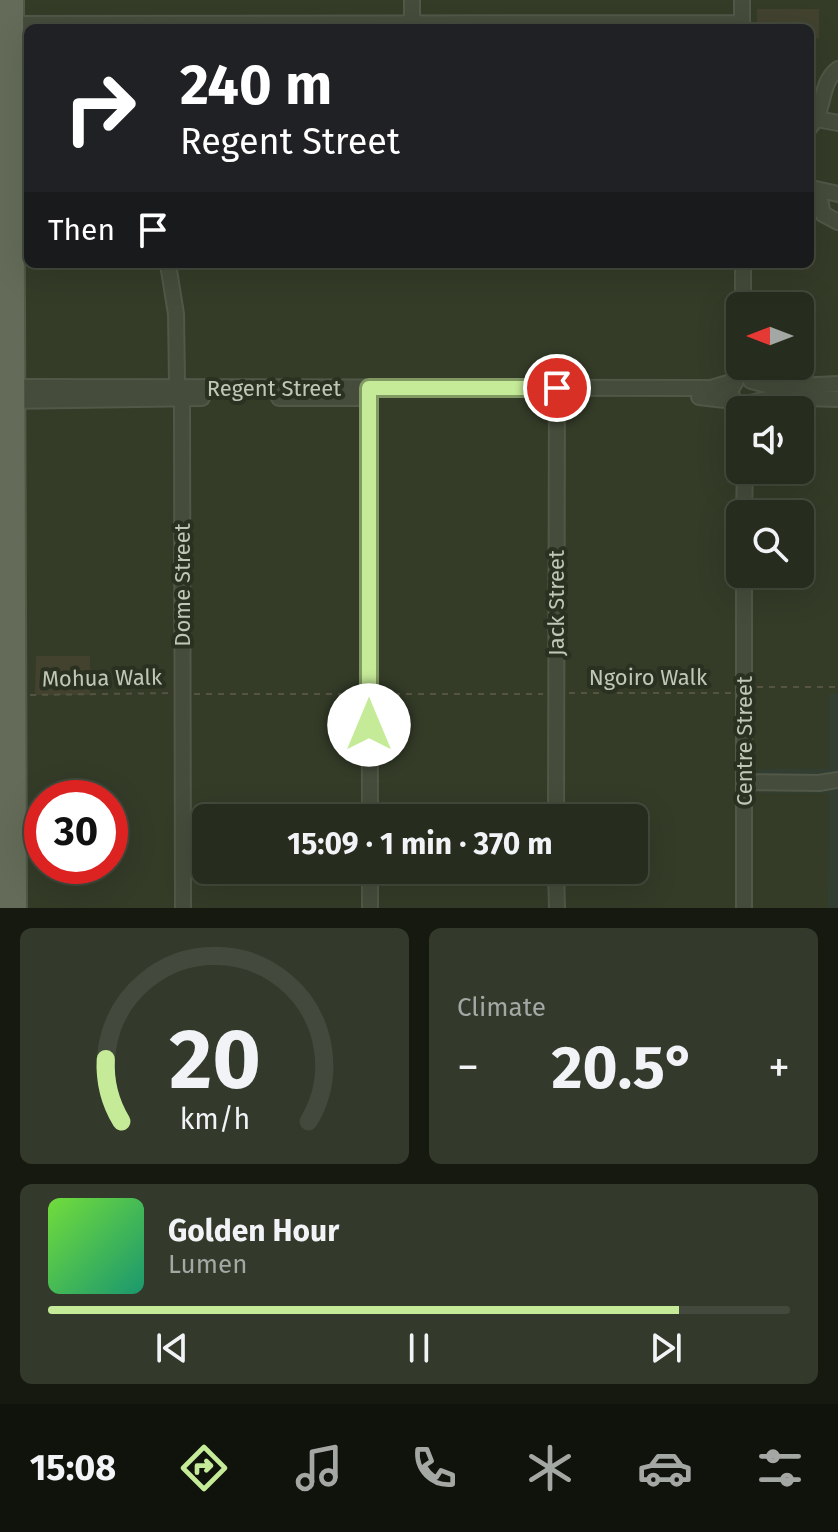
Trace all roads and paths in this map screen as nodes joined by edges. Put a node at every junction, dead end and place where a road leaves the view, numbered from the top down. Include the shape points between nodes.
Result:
1 (3, 0) edge
2 (15, 0) edge
3 (412, 0) edge
4 (742, 0) edge
5 (412, 22) junction
6 (9, 24) junction
7 (24, 24) edge
8 (294, 24) edge
9 (577, 24) edge
10 (742, 24) edge
11 (838, 69) edge
12 (831, 98) edge
13 (1, 104) edge
14 (814, 122) edge
15 (814, 123) edge
16 (838, 123) edge
17 (814, 189) edge
18 (838, 194) edge
19 (838, 222) edge
20 (169, 268) edge
21 (743, 268) edge
22 (743, 292) edge
23 (6, 304) edge
24 (737, 380) edge
25 (742, 380) edge
26 (746, 380) edge
27 (751, 380) edge
28 (838, 384) edge
29 (180, 393) junction
30 (369, 393) junction
31 (557, 393) junction
32 (10, 394) junction
33 (731, 396) edge
34 (754, 396) edge
35 (814, 398) edge
36 (838, 399) edge
37 (726, 407) edge
38 (744, 588) edge
39 (7, 677) edge
40 (755, 687) dead end
41 (838, 687) edge
42 (175, 693) dead end
43 (564, 693) dead end
44 (733, 693) dead end
45 (361, 694) dead end
46 (377, 694) dead end
47 (546, 694) dead end
48 (29, 695) dead end
49 (190, 695) dead end
50 (838, 780) edge
51 (744, 782) junction
52 (370, 804) edge
53 (556, 804) edge
54 (370, 884) edge
55 (556, 884) edge
56 (5, 908) edge
57 (18, 908) edge
58 (183, 908) edge
59 (370, 908) edge
60 (557, 908) edge
61 (744, 908) edge

1 - 6 main road
2 - 6 main road
3 - 5 street
4 - 10 street
5 - 8 street
5 - 9 street
6 - 7 street
6 - 13 main road
6 - 23 main road
11 - 12 street via 828,77
12 - 14 street
13 - 23 main road
15 - 16 street
17 - 18 street
17 - 19 street via 823,214
20 - 29 street, Dome Street
21 - 22 street
23 - 32 main road
24 - 31 street, Regent Street via 711,388
25 - 33 street
26 - 34 street
27 - 28 street, Regent Street via 775,387
29 - 30 street, Regent Street
29 - 32 street, Regent Street
29 - 58 street, Dome Street
30 - 31 street, Regent Street
30 - 52 street
31 - 37 street, Regent Street via 711,397
31 - 53 street, Jack Street
32 - 39 main road
35 - 36 street
38 - 51 street, Centre Street
39 - 56 main road
39 - 57 main road
40 - 41 path
42 - 48 path, Mohua Walk
43 - 44 path, Ngoiro Walk
45 - 49 path
46 - 47 path
50 - 51 street
51 - 61 street, Centre Street
54 - 59 street
55 - 60 street

